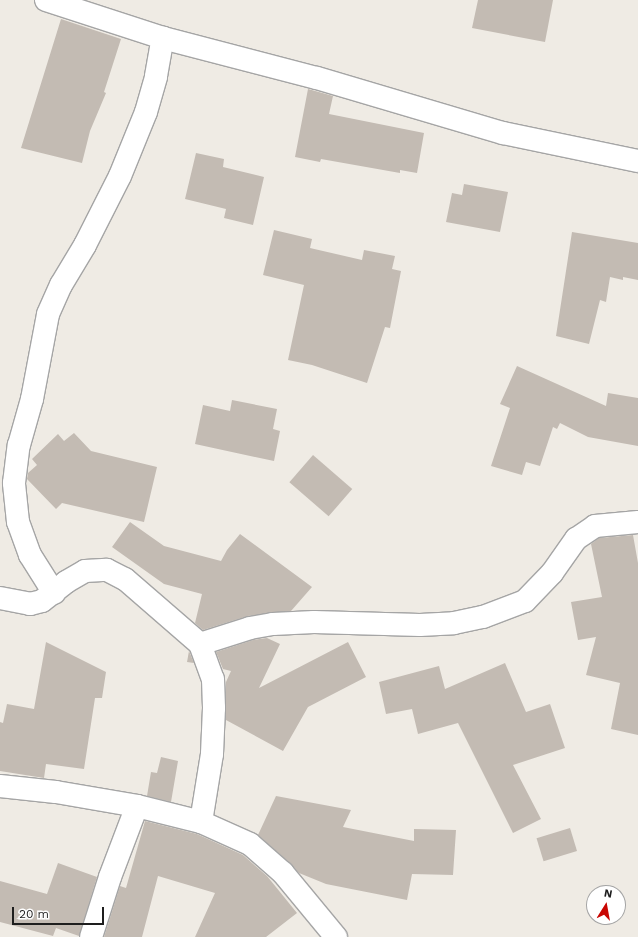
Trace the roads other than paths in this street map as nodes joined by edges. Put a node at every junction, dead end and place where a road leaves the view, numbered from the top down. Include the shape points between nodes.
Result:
1 (46, 0) edge
2 (163, 38) junction
3 (638, 162) edge
4 (638, 522) edge
5 (54, 593) junction
6 (0, 598) edge
7 (200, 644) junction
8 (0, 786) edge
9 (137, 806) junction
10 (201, 822) junction
11 (91, 937) edge
12 (336, 937) edge

1 - 2 street
2 - 3 street via 317,78 503,133
2 - 5 street via 146,112 120,176 48,314 32,399 19,445 14,483 18,522 30,555
4 - 7 street via 595,526 576,539 552,573 526,601 483,617 454,623 420,625 314,622 273,624 250,628
5 - 6 street via 42,601 30,604
5 - 7 street via 66,582 85,571 107,570 125,579
7 - 10 street via 213,679 214,708 212,754
8 - 9 street via 56,792
9 - 10 street
9 - 11 street
10 - 12 street via 250,844 283,873

